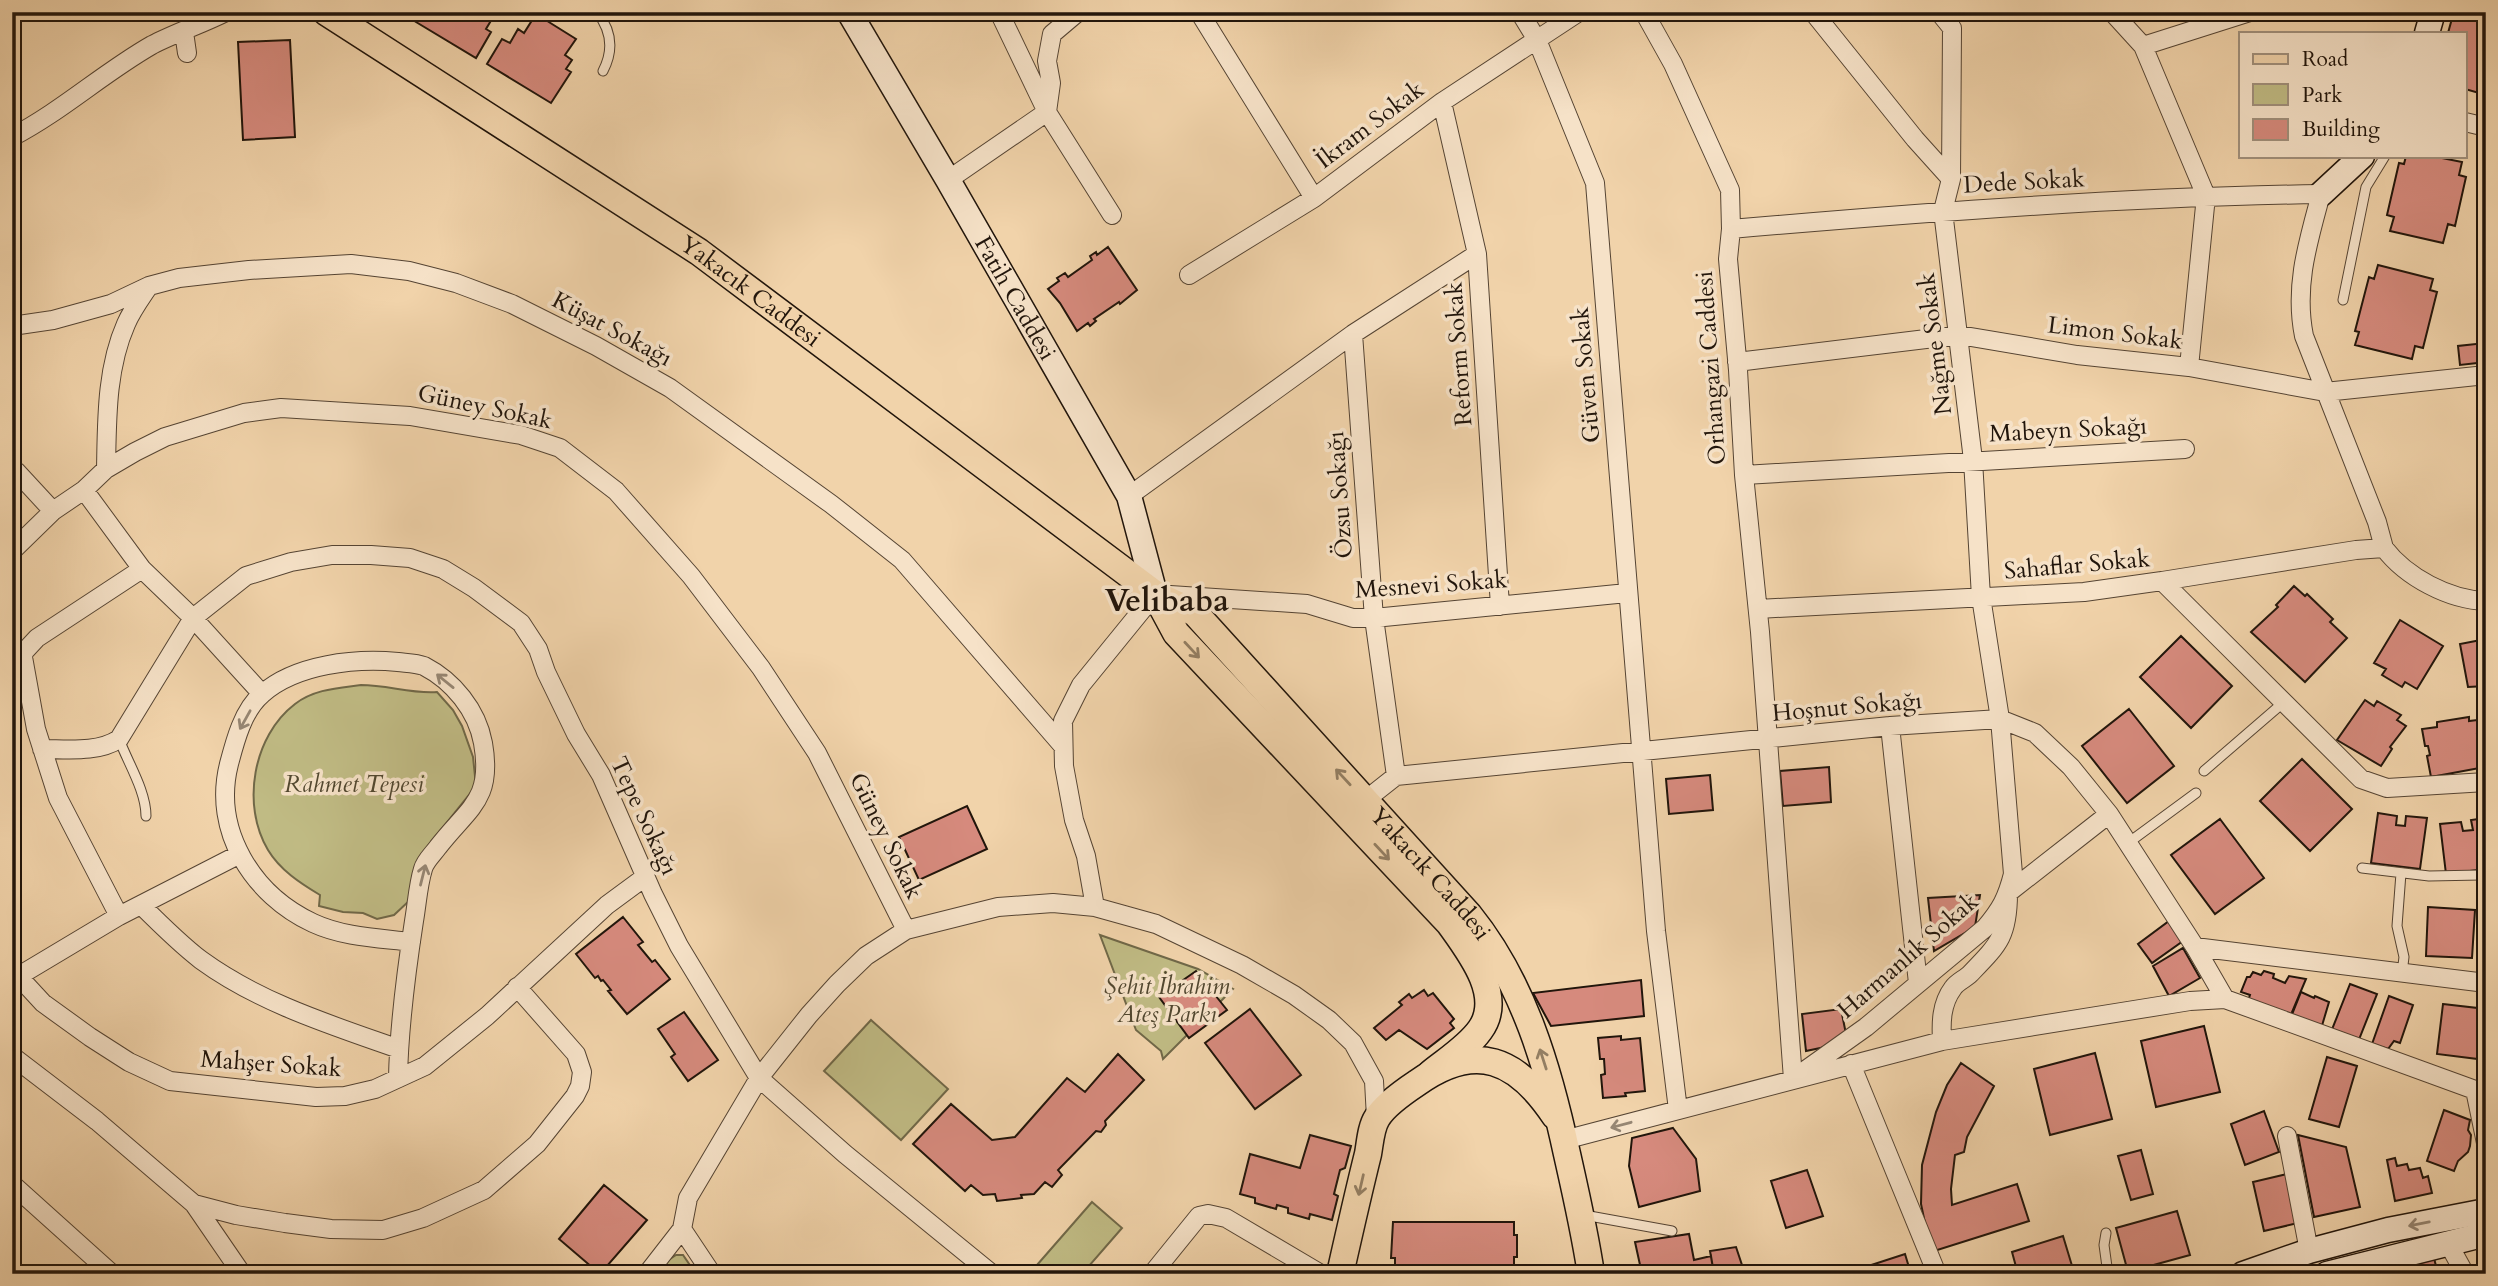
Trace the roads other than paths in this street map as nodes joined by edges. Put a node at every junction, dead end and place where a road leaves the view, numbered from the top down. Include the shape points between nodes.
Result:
1 (226, 12) edge
2 (326, 12) edge
3 (597, 12) edge
4 (849, 12) edge
5 (999, 12) edge
6 (1078, 12) edge
7 (1199, 12) edge
8 (1520, 12) edge
9 (1579, 12) edge
10 (1644, 12) edge
11 (1812, 12) edge
12 (1939, 12) edge
13 (2112, 12) edge
14 (2250, 12) edge
15 (2433, 12) edge
16 (184, 32) junction
17 (2427, 32) edge
18 (1537, 40) junction
19 (2143, 46) junction
20 (187, 53) dead end
21 (603, 71) dead end
22 (1442, 102) junction
23 (1047, 112) junction
24 (2466, 122) edge
25 (2486, 127) edge
26 (12, 137) edge
27 (2360, 158) edge
28 (2384, 158) edge
29 (1951, 179) junction
30 (948, 180) junction
31 (2321, 194) junction
32 (2206, 195) junction
33 (1314, 198) junction
34 (1943, 211) junction
35 (1112, 215) dead end
36 (1731, 229) junction
37 (1477, 254) junction
38 (1189, 275) dead end
39 (149, 286) junction
40 (2343, 300) dead end
41 (12, 326) edge
42 (1353, 334) junction
43 (1959, 335) junction
44 (1737, 362) junction
45 (2189, 367) junction
46 (2486, 375) edge
47 (2325, 392) junction
48 (2185, 449) dead end
49 (1973, 460) junction
50 (106, 469) junction
51 (16, 471) dead end
52 (1744, 475) junction
53 (85, 490) junction
54 (1129, 496) junction
55 (53, 511) junction
56 (2384, 548) junction
57 (12, 551) edge
58 (142, 569) junction
59 (2162, 581) junction
60 (1628, 593) junction
61 (1155, 594) junction
62 (1981, 597) junction
63 (2486, 601) edge
64 (1500, 606) junction
65 (1758, 609) junction
66 (193, 618) junction
67 (1374, 618) junction
68 (18, 651) edge
69 (262, 694) junction
70 (2284, 702) junction
71 (2000, 719) junction
72 (1890, 726) junction
73 (1768, 738) junction
74 (119, 739) junction
75 (1063, 747) junction
76 (42, 749) junction
77 (1640, 750) junction
78 (2204, 771) dead end
79 (1395, 776) junction
80 (2486, 782) edge
81 (2196, 793) dead end
82 (1356, 808) junction
83 (2109, 814) junction
84 (146, 816) dead end
85 (2128, 843) junction
86 (238, 855) junction
87 (2362, 868) dead end
88 (2401, 873) junction
89 (2481, 875) dead end
90 (645, 877) junction
91 (2008, 893) junction
92 (141, 905) junction
93 (1096, 907) junction
94 (119, 916) junction
95 (906, 930) junction
96 (411, 942) junction
97 (2195, 947) junction
98 (2402, 973) junction
99 (15, 978) edge
100 (1966, 978) junction
101 (1923, 979) junction
102 (2486, 983) edge
103 (517, 987) junction
104 (2225, 999) junction
105 (1942, 1041) junction
106 (399, 1049) junction
107 (12, 1056) edge
108 (1851, 1064) junction
109 (1431, 1073) junction
110 (398, 1078) junction
111 (759, 1078) junction
112 (1793, 1079) junction
113 (2481, 1091) edge
114 (1678, 1110) junction
115 (1376, 1118) junction
116 (1563, 1133) junction
117 (2287, 1136) dead end
118 (2486, 1143) edge
119 (12, 1184) edge
120 (194, 1204) junction
121 (2486, 1211) edge
122 (1583, 1222) junction
123 (682, 1229) junction
124 (1672, 1231) dead end
125 (2106, 1233) dead end
126 (2486, 1234) edge
127 (2448, 1243) junction
128 (2309, 1251) junction
129 (112, 1274) edge
130 (242, 1274) edge
131 (647, 1274) edge
132 (712, 1274) edge
133 (992, 1274) edge
134 (1152, 1274) edge
135 (1321, 1274) edge
136 (1340, 1274) edge
137 (1591, 1274) edge
138 (1597, 1274) edge
139 (1937, 1274) edge
140 (2108, 1274) edge
141 (2243, 1274) edge
142 (2327, 1274) edge
143 (2465, 1274) edge

1 - 16 street
2 - 61 main road, Yakacık Caddesi via 699,253
3 - 21 lane via 610,36 610,54
4 - 30 street, Fatih Caddesi
5 - 23 street
6 - 23 street via 1052,34
7 - 33 street
8 - 18 street, Güven Sokak
9 - 18 street, İkram Sokak
10 - 36 street, Orhangazi Caddesi via 1730,190
11 - 29 street
12 - 29 street, Nağme Sokak via 1952,28
13 - 19 street
14 - 19 street
15 - 17 street
16 - 20 street
16 - 26 street via 154,44
18 - 22 street, İkram Sokak
18 - 60 street, Güven Sokak via 1595,184
19 - 32 street
22 - 33 street, İkram Sokak
22 - 37 street, Reform Sokak
23 - 30 street
23 - 35 street
24 - 25 street
27 - 31 street
28 - 40 lane via 2366,187
29 - 34 street, Nağme Sokak
30 - 54 street, Fatih Caddesi
31 - 32 street, Dede Sokak
31 - 47 street via 2299,299 2304,336
32 - 34 street, Dede Sokak
32 - 45 street
33 - 38 street, İkram Sokak
34 - 36 street, Dede Sokak
34 - 43 street, Nağme Sokak
36 - 44 street, Orhangazi Caddesi via 1728,259
37 - 42 street
37 - 64 street, Reform Sokak
39 - 41 street, Küşat Sokağı via 111,304
39 - 50 street via 126,324 117,354 107,398
39 - 75 street, Küşat Sokağı via 249,270 351,264 409,271 512,304 596,346 670,388 902,560
42 - 54 street
42 - 67 street, Özsu Sokağı
43 - 44 street, Limon Sokak
43 - 45 street, Limon Sokak via 2077,355
43 - 49 street, Nağme Sokak
44 - 52 street, Orhangazi Caddesi
45 - 47 street, Limon Sokak
46 - 47 street, Limon Sokak
47 - 56 street
48 - 49 street, Mabeyn Sokağı
49 - 52 street, Mabeyn Sokağı
49 - 62 street, Nağme Sokak
50 - 53 street, Güney Sokak
50 - 95 street, Güney Sokak via 165,436 244,412 281,408 410,416 521,435 560,448 616,491 691,576 761,668 817,753
51 - 55 street
52 - 65 street, Orhangazi Caddesi
53 - 55 street, Güney Sokak
53 - 58 street
54 - 61 street, Fatih Caddesi
55 - 57 street, Güney Sokak
56 - 59 street
56 - 63 street via 2426,583 2461,598
58 - 66 street
58 - 68 street
59 - 62 street, Sahaflar Sokak via 2084,592
59 - 70 street, Sahaflar Sokak
60 - 64 street, Mesnevi Sokak
60 - 77 street, Güven Sokak
61 - 67 street, Mesnevi Sokak via 1307,604 1353,618
61 - 75 street via 1081,685 1063,721
61 - 82 main road, Yakacık Caddesi via 1195,613
62 - 65 street, Sahaflar Sokak
62 - 71 street, Nağme Sokak
64 - 67 street, Mesnevi Sokak
65 - 73 street, Orhangazi Caddesi
66 - 69 street
66 - 74 street
66 - 90 street, Tepe Sokağı via 246,576 291,562 371,555 410,558 443,569 522,623 601,775
67 - 79 street, Özsu Sokağı
68 - 76 street
69 -> 86 street via 239,729 223,797
96 -> 69 street via 423,866 482,793 486,768 482,738 470,709 449,682 421,665 378,661 338,663 296,674
70 - 78 lane
70 - 80 street, Sahaflar Sokak via 2361,779 2387,788
71 - 72 street, Hoşnut Sokağı
71 - 83 street, Hoşnut Sokağı via 2035,733 2071,767
71 - 91 street, Harmanlık Sokak via 2013,874
72 - 73 street, Hoşnut Sokağı
72 - 101 street
73 - 77 street, Hoşnut Sokağı
73 - 112 street, Orhangazi Caddesi
74 - 76 street via 95,748
74 - 84 lane via 144,795
75 - 93 street via 1074,820
76 - 94 street via 58,798
77 - 79 street, Hoşnut Sokağı
77 - 114 street, Güven Sokak
79 - 82 street
81 - 85 lane
82 -> 109 main road, Yakacık Caddesi via 1450,923 1485,983 1487,1019
116 -> 82 main road, Yakacık Caddesi via 1542,1054 1501,964 1474,922
83 - 85 street, Hoşnut Sokağı
83 - 91 street
85 - 97 street, Hoşnut Sokağı
86 - 92 street
86 - 96 street via 282,904 313,923 345,933
87 - 88 lane
88 - 89 lane
88 - 98 lane via 2397,926 2404,957
90 - 103 street, Mahşer Sokak via 607,905
90 - 111 street, Tepe Sokağı via 696,977
91 - 100 street via 2003,934
91 - 101 street, Harmanlık Sokak via 1984,928
92 - 94 street
92 - 106 street via 201,960 240,985
93 - 95 street via 1053,903 998,907
93 - 115 street via 1156,924 1242,965 1329,1020 1353,1042 1374,1081
94 - 99 street
95 - 111 street via 866,956 837,984
96 - 106 street
97 - 98 street
97 - 104 street, Hoşnut Sokağı
98 - 102 street
99 - 110 street, Mahşer Sokak via 90,1037 170,1081 316,1097 345,1096
100 - 101 street
100 - 105 street via 1954,986 1947,999 1941,1017
101 - 112 street, Harmanlık Sokak
103 - 110 street, Mahşer Sokak via 454,1044 425,1066
103 - 120 street via 576,1054 582,1072 580,1086 537,1144 484,1190 423,1218 383,1230 285,1223
104 - 105 street
104 - 113 street
105 - 108 street
106 - 110 street
107 - 120 street
108 - 112 street
108 - 139 street
109 - 115 main road
109 - 116 main road via 1465,1061 1490,1059 1534,1089
111 - 123 street via 688,1198
111 - 133 street, Tepe Sokağı
112 - 114 street
113 - 118 street
114 -> 116 street
115 -> 136 main road
116 - 122 main road, Yakacık Caddesi
117 - 128 street
119 - 129 street
120 - 130 street
121 -> 128 street
122 - 124 lane
122 - 137 main road, Yakacık Caddesi
122 - 138 street, Yakacık Caddesi
123 - 131 street
123 - 132 street
125 - 140 lane
126 - 127 street
127 - 142 street
127 - 143 street
128 - 141 street
134 - 135 street via 1199,1216 1208,1214 1226,1218

